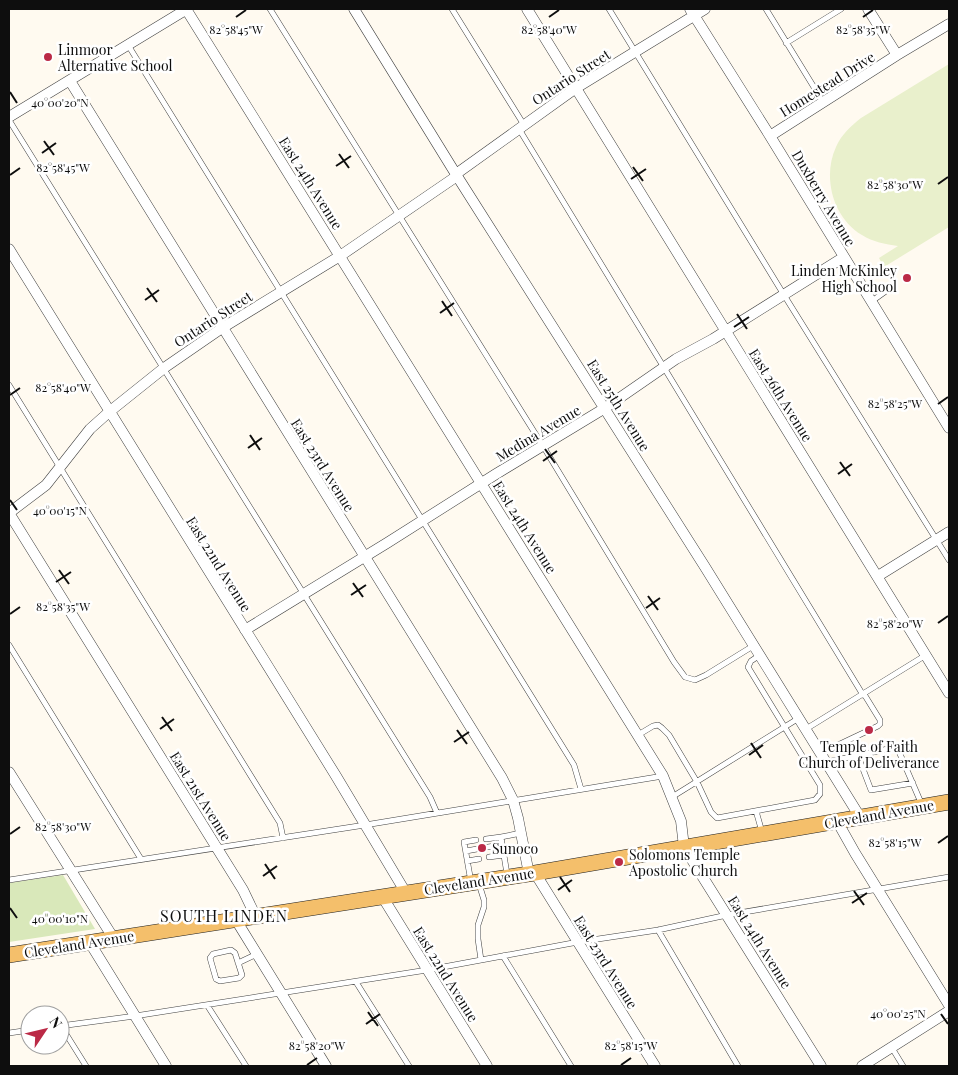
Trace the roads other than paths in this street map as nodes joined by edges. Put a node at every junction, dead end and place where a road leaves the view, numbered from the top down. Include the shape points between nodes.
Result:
1 (186, 9) edge
2 (270, 9) edge
3 (354, 9) edge
4 (452, 9) edge
5 (527, 9) edge
6 (609, 9) edge
7 (705, 9) edge
8 (766, 9) edge
9 (841, 9) edge
10 (868, 9) edge
11 (692, 12) edge
12 (949, 24) edge
13 (786, 43) junction
14 (128, 45) junction
15 (636, 51) junction
16 (897, 55) junction
17 (70, 81) junction
18 (576, 88) junction
19 (823, 102) junction
20 (9, 119) edge
21 (521, 127) junction
22 (770, 136) junction
23 (456, 175) junction
24 (399, 216) junction
25 (9, 249) edge
26 (340, 256) junction
27 (844, 257) junction
28 (886, 291) dead end
29 (281, 292) junction
30 (784, 295) junction
31 (872, 301) junction
32 (222, 328) junction
33 (726, 331) junction
34 (164, 368) junction
35 (663, 368) junction
36 (9, 385) edge
37 (605, 408) junction
38 (109, 412) junction
39 (949, 428) edge
40 (542, 446) junction
41 (60, 467) junction
42 (482, 483) junction
43 (9, 513) edge
44 (423, 521) junction
45 (949, 532) edge
46 (937, 539) junction
47 (364, 557) junction
48 (949, 560) edge
49 (878, 576) junction
50 (303, 594) junction
51 (245, 630) junction
52 (9, 645) edge
53 (754, 646) junction
54 (760, 655) junction
55 (926, 655) junction
56 (949, 693) edge
57 (863, 694) junction
58 (799, 718) junction
59 (785, 728) junction
60 (806, 729) junction
61 (638, 735) junction
62 (858, 756) junction
63 (824, 758) junction
64 (9, 772) edge
65 (664, 776) junction
66 (697, 782) junction
67 (912, 783) junction
68 (581, 789) junction
69 (672, 797) junction
70 (513, 800) junction
71 (949, 802) edge
72 (922, 806) junction
73 (756, 811) junction
74 (437, 813) junction
75 (860, 817) junction
76 (838, 821) junction
77 (365, 825) junction
78 (521, 833) junction
79 (763, 834) junction
80 (500, 837) junction
81 (283, 838) junction
82 (486, 839) dead end
83 (476, 840) dead end
84 (502, 845) junction
85 (488, 847) dead end
86 (684, 847) junction
87 (217, 848) junction
88 (477, 849) dead end
89 (466, 851) junction
90 (504, 855) junction
91 (489, 857) dead end
92 (141, 859) junction
93 (479, 859) dead end
94 (467, 861) junction
95 (70, 870) junction
96 (532, 873) junction
97 (508, 877) junction
98 (949, 877) edge
99 (9, 880) edge
100 (474, 882) junction
101 (878, 890) junction
102 (406, 893) junction
103 (383, 897) junction
104 (727, 915) junction
105 (256, 916) junction
106 (236, 920) junction
107 (658, 930) junction
108 (114, 939) junction
109 (578, 942) junction
110 (90, 943) junction
111 (257, 954) junction
112 (9, 956) edge
113 (503, 956) junction
114 (481, 960) junction
115 (238, 963) junction
116 (428, 970) junction
117 (356, 982) junction
118 (281, 994) junction
119 (208, 1005) junction
120 (949, 1005) edge
121 (949, 1011) edge
122 (135, 1016) junction
123 (70, 1025) edge
124 (70, 1041) edge
125 (892, 1048) junction
126 (86, 1066) edge
127 (166, 1066) edge
128 (246, 1066) edge
129 (326, 1066) edge
130 (409, 1066) edge
131 (487, 1066) edge
132 (571, 1066) edge
133 (655, 1066) edge
134 (738, 1066) edge
135 (822, 1066) edge
136 (862, 1066) edge
137 (903, 1066) edge

1 - 14 street
1 - 26 street, East 24th Avenue
2 - 24 lane
3 - 23 street, East 25th Avenue
4 - 21 lane
5 - 18 street, East 26th Avenue
6 - 15 lane
7 - 11 street, Ontario Street
8 - 13 lane
9 - 13 lane
10 - 16 street
11 - 15 street, Ontario Street
11 - 22 street, Duxberry Avenue
12 - 16 street, Homestead Drive
13 - 19 lane
14 - 17 street
14 - 29 lane
15 - 18 street, Ontario Street
15 - 30 lane
16 - 19 street, Homestead Drive
17 - 20 street
17 - 32 street, East 23rd Avenue
18 - 21 street, Ontario Street
18 - 33 street, East 26th Avenue
19 - 22 street, Homestead Drive
20 - 34 lane
21 - 23 street, Ontario Street
21 - 35 lane
22 - 27 street, Duxberry Avenue
23 - 24 street, Ontario Street
23 - 37 street, East 25th Avenue
24 - 26 street, Ontario Street
24 - 40 lane
25 - 38 street, East 22nd Avenue
26 - 29 street, Ontario Street
26 - 42 street, East 24th Avenue
27 - 30 street, Medina Avenue
27 - 31 street, Duxberry Avenue
28 - 31 lane
29 - 32 street, Ontario Street
29 - 44 lane
30 - 33 street, Medina Avenue
30 - 46 lane
31 - 39 street, Duxberry Avenue
32 - 34 street, Ontario Street
32 - 47 street, East 23rd Avenue
33 - 35 street, Medina Avenue
33 - 49 street, East 26th Avenue
34 - 38 street, Ontario Street
34 - 50 lane
35 - 37 street, Medina Avenue
35 - 57 lane
36 - 41 lane
37 - 40 street, Medina Avenue
37 - 53 street, East 25th Avenue
38 - 41 street, Ontario Street via 90,429
38 - 51 street, East 22nd Avenue
40 - 42 street, Medina Avenue
40 - 53 lane via 685,676 695,680
41 - 43 street, Ontario Street via 46,485
41 - 81 lane via 280,823
42 - 44 street, Medina Avenue
42 - 61 street, East 24th Avenue
43 - 87 street, East 21st Avenue
44 - 47 street, Medina Avenue
44 - 68 lane via 574,765
45 - 46 street
46 - 48 lane
46 - 49 street
47 - 50 street, Medina Avenue
47 - 70 street, East 23rd Avenue
49 - 55 street, East 26th Avenue
50 - 51 street, Medina Avenue
50 - 74 lane
51 - 77 street, East 22nd Avenue
52 - 92 lane
53 - 54 street, East 25th Avenue
54 - 58 street, East 25th Avenue
54 - 59 lane via 748,667
55 - 56 street, East 26th Avenue
55 - 57 lane
57 - 60 lane
57 - 63 lane via 880,724
58 - 59 lane
58 - 60 street, East 25th Avenue
59 - 66 lane
59 - 73 lane via 820,785 820,794 815,800
60 - 63 street, East 25th Avenue
61 - 65 street, East 24th Avenue
61 - 66 lane via 654,726 662,728
62 - 63 lane
62 - 67 lane via 871,790
62 - 67 lane via 898,747
63 - 75 street, East 25th Avenue
64 - 95 street
65 - 68 lane
65 - 69 street, East 24th Avenue
66 - 69 lane
66 - 73 lane via 710,812 717,818
67 - 72 lane
68 - 70 lane
69 - 86 street, East 24th Avenue via 681,820
70 - 74 lane
70 - 78 street, East 23rd Avenue
71 - 72 main road, Cleveland Avenue
72 - 75 main road, Cleveland Avenue
73 - 79 lane
74 - 77 lane
75 - 76 main road, Cleveland Avenue
76 - 79 main road, Cleveland Avenue
76 - 101 street
77 - 81 lane
77 - 102 street, East 22nd Avenue
78 - 80 lane
78 - 96 street, East 23rd Avenue
79 - 86 main road, Cleveland Avenue
80 - 82 lane
80 - 84 lane
81 - 87 lane
83 - 89 lane via 464,842
84 - 85 lane
84 - 90 lane
86 - 96 main road, Cleveland Avenue
86 - 104 street, East 24th Avenue
87 - 92 lane
87 - 105 street, East 21st Avenue
88 - 89 lane
89 - 94 lane
90 - 91 lane
90 - 97 lane
92 - 95 lane
93 - 94 lane
94 - 100 lane
95 - 99 lane
95 - 108 street
96 - 97 main road, Cleveland Avenue
96 - 109 street, East 23rd Avenue
97 - 100 main road, Cleveland Avenue
98 - 101 lane
100 - 102 main road, Cleveland Avenue
100 - 114 lane via 484,900 478,925
101 - 104 lane
101 - 120 street
102 - 103 main road, Cleveland Avenue
103 - 105 main road, Cleveland Avenue
103 - 116 street, East 22nd Avenue
104 - 107 lane
104 - 135 street, East 24th Avenue
105 - 106 main road, Cleveland Avenue
106 - 108 main road, Cleveland Avenue
106 - 111 street
107 - 109 lane
107 - 134 lane
108 - 110 main road, Cleveland Avenue
109 - 113 lane
109 - 133 street, East 23rd Avenue
110 - 112 main road, Cleveland Avenue
110 - 122 street
111 - 115 lane
111 - 118 street
113 - 114 lane
113 - 132 lane
114 - 116 lane
115 - 115 lane via 231,950 213,954 210,958 220,981 241,977
116 - 117 lane
116 - 131 street, East 22nd Avenue
117 - 118 lane
117 - 130 lane
118 - 119 lane
118 - 129 street
119 - 122 lane
119 - 128 lane
121 - 125 street
122 - 123 lane
122 - 127 street
124 - 126 lane
125 - 136 street
125 - 137 lane

